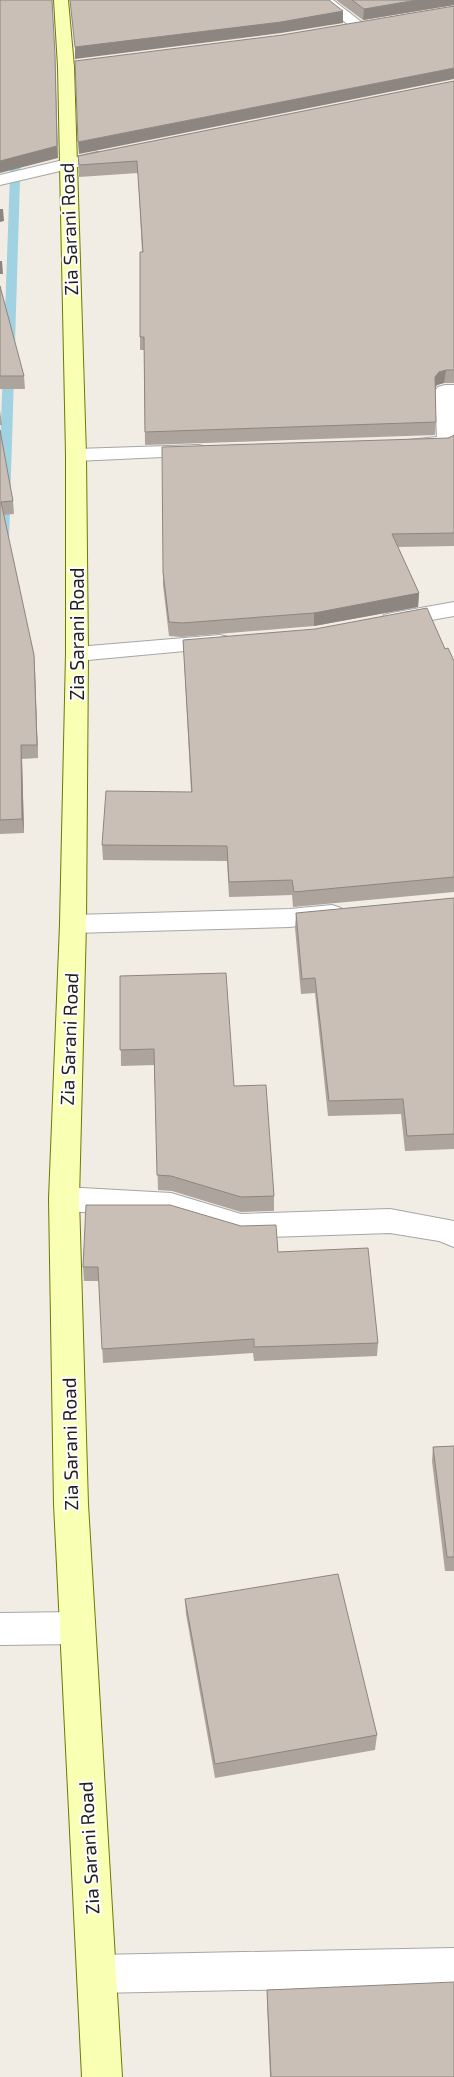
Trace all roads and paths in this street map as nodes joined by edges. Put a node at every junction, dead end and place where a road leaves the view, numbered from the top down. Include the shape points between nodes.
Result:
1 (61, 0) edge
2 (324, 0) edge
3 (379, 24) edge
4 (360, 27) junction
5 (340, 30) edge
6 (116, 153) edge
7 (68, 163) junction
8 (0, 180) edge
9 (454, 391) edge
10 (398, 445) edge
11 (222, 450) edge
12 (76, 455) junction
13 (454, 609) edge
14 (370, 624) edge
15 (245, 640) edge
16 (77, 654) junction
17 (357, 911) edge
18 (74, 924) junction
19 (64, 1199) junction
20 (454, 1235) edge
21 (77, 1628) junction
22 (0, 1629) edge
23 (454, 1967) edge
24 (96, 1974) junction
25 (102, 2077) edge

1 - 7 main road, Zia Sarani Road via 76,66
2 - 4 street
3 - 4 street
4 - 5 street
6 - 7 street
7 - 8 street
7 - 12 main road, Zia Sarani Road
9 - 10 street via 445,391 448,443
11 - 12 street
12 - 16 main road, Zia Sarani Road
13 - 14 street
15 - 16 street
16 - 18 main road, Zia Sarani Road
17 - 18 street via 290,918
18 - 19 main road, Zia Sarani Road
19 - 20 street via 171,1205 241,1226 390,1221 445,1230
19 - 21 main road, Zia Sarani Road
21 - 22 street
21 - 24 main road, Zia Sarani Road
23 - 24 street
24 - 25 main road, Zia Sarani Road

